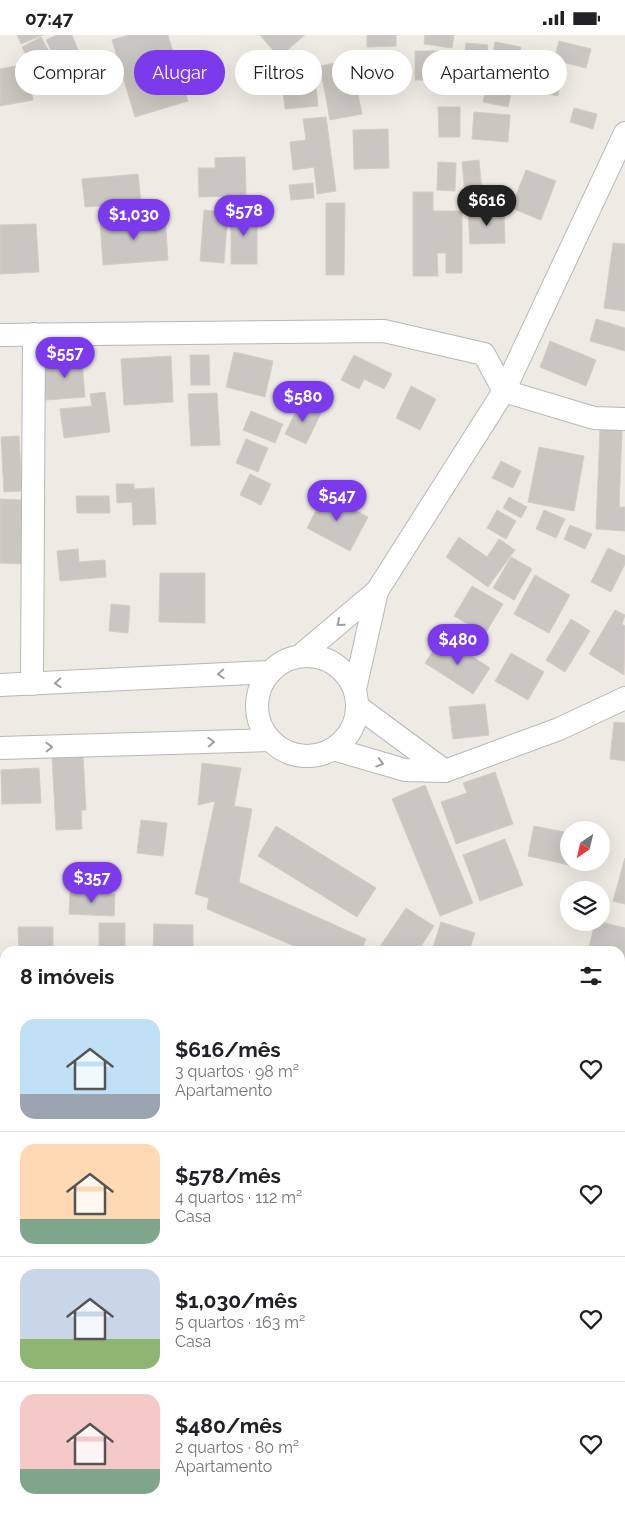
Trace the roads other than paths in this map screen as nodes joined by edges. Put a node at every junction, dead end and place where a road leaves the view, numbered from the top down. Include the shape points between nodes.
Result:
1 (625, 133) edge
2 (34, 334) junction
3 (0, 335) edge
4 (504, 391) junction
5 (625, 419) edge
6 (377, 591) junction
7 (300, 656) junction
8 (269, 672) junction
9 (32, 684) junction
10 (0, 685) edge
11 (356, 697) junction
12 (625, 698) edge
13 (270, 740) junction
14 (0, 748) edge
15 (333, 749) junction
16 (445, 771) junction

1 - 4 street
2 - 3 street
2 - 4 street via 384,331 484,353
2 - 9 street
4 - 5 street via 594,418
4 - 6 street
6 -> 7 street
6 - 11 street
7 - 8 street via 283,661
7 - 11 street via 317,656 333,663 346,674
8 -> 9 street
8 - 13 street via 260,688 257,706 260,724
9 - 10 street
11 - 15 street via 355,723 346,738
11 - 16 street
12 - 16 street via 559,729
14 -> 13 street
13 - 15 street via 284,750 300,755 317,755
15 -> 16 street via 406,770

